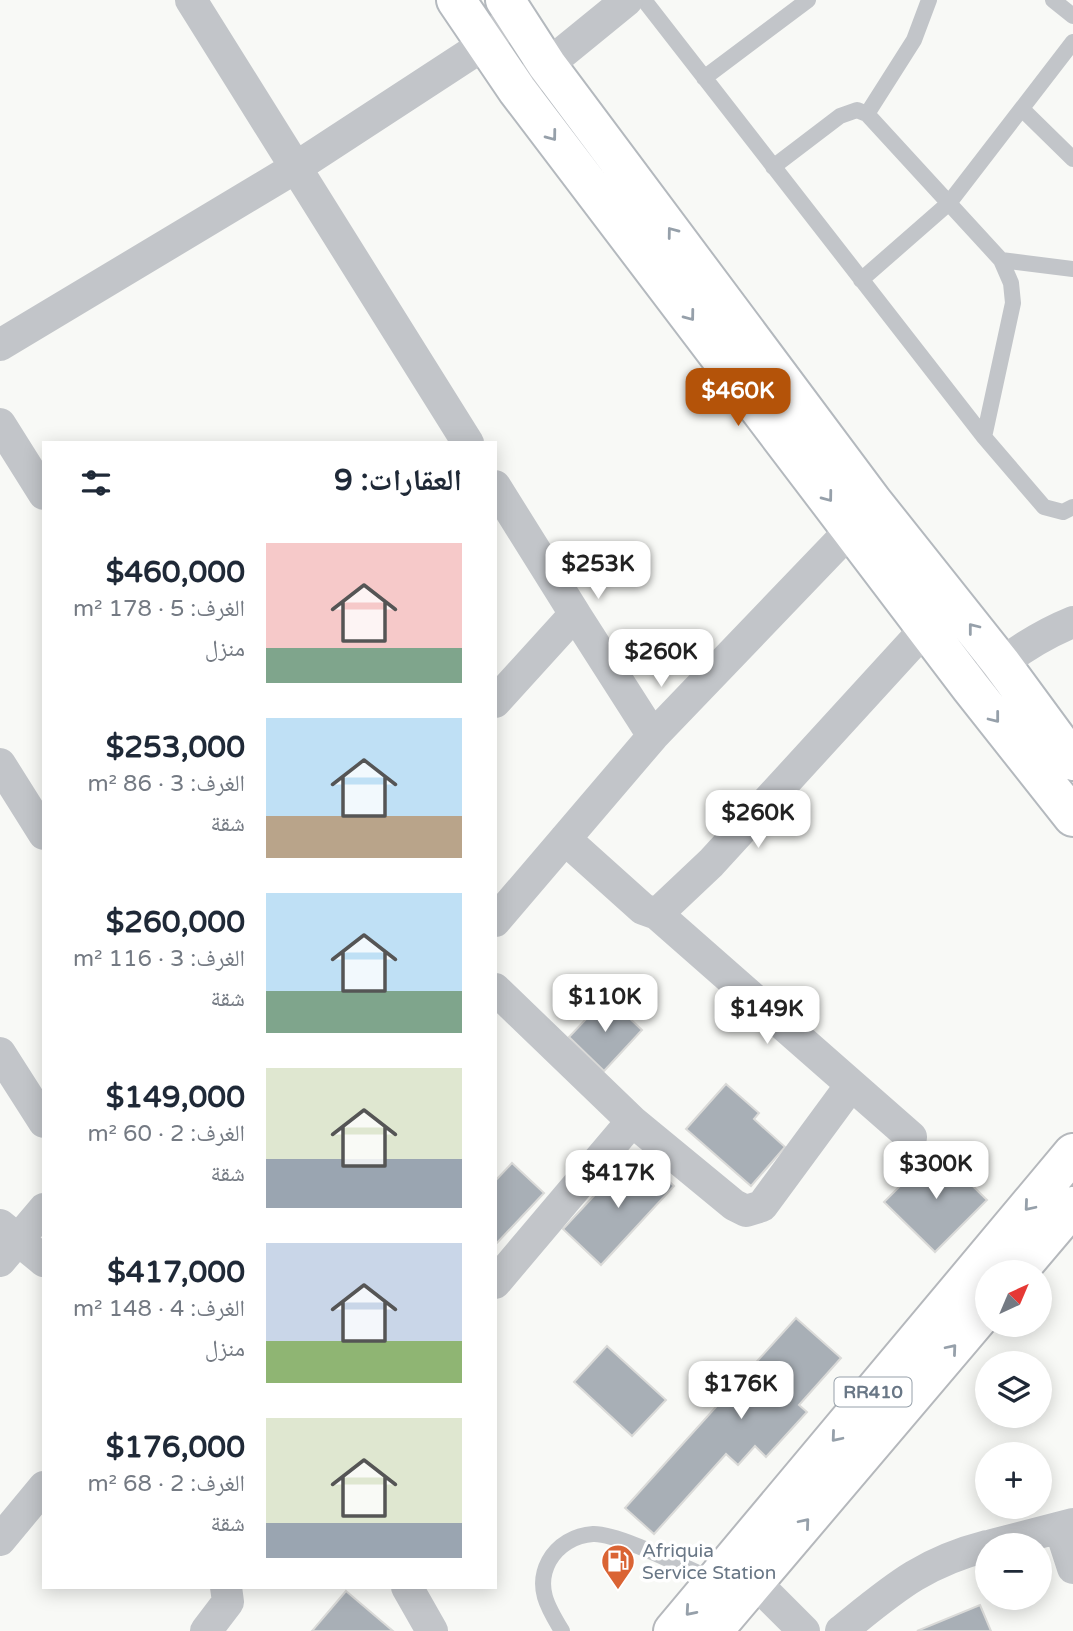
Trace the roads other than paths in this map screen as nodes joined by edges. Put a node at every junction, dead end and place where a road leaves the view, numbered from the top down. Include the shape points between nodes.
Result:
1 (191, 0) edge
2 (456, 0) edge
3 (627, 0) edge
4 (644, 0) edge
5 (807, 0) edge
6 (929, 0) edge
7 (1053, 0) edge
8 (510, 8) edge
9 (1073, 16) edge
10 (1073, 42) edge
11 (485, 44) junction
12 (547, 65) junction
13 (704, 78) junction
14 (517, 90) junction
15 (1022, 109) junction
16 (867, 114) junction
17 (1073, 159) edge
18 (772, 167) junction
19 (295, 168) junction
20 (949, 203) junction
21 (1001, 260) junction
22 (1073, 269) edge
23 (861, 280) junction
24 (0, 345) edge
25 (0, 424) edge
26 (984, 437) junction
27 (467, 441) edge
28 (497, 489) edge
29 (42, 491) edge
30 (1073, 507) edge
31 (863, 516) junction
32 (575, 614) junction
33 (1073, 622) edge
34 (926, 628) junction
35 (1001, 663) junction
36 (971, 688) junction
37 (497, 700) edge
38 (653, 736) junction
39 (1073, 761) edge
40 (0, 764) edge
41 (1073, 817) edge
42 (42, 831) edge
43 (565, 839) junction
44 (657, 914) junction
45 (497, 919) edge
46 (497, 991) edge
47 (0, 1053) edge
48 (851, 1085) junction
49 (42, 1119) edge
50 (632, 1121) junction
51 (911, 1137) dead end
52 (1073, 1153) edge
53 (1073, 1206) edge
54 (42, 1211) edge
55 (6, 1242) edge
56 (42, 1260) edge
57 (1027, 1260) edge
58 (497, 1281) edge
59 (975, 1322) edge
60 (42, 1489) edge
61 (1067, 1526) edge
62 (1040, 1533) edge
63 (0, 1540) edge
64 (975, 1550) edge
65 (1073, 1568) edge
66 (716, 1581) junction
67 (755, 1582) junction
68 (226, 1589) edge
69 (408, 1589) edge
70 (429, 1629) edge
71 (206, 1631) edge
72 (562, 1631) edge
73 (673, 1631) edge
74 (713, 1631) edge
75 (804, 1631) edge
76 (841, 1631) edge

1 - 19 street
2 - 11 main road
3 - 12 street
4 - 13 lane
5 - 13 lane
6 - 16 lane via 914,40
7 - 9 lane
8 - 11 street
8 - 12 main road
10 - 15 lane
11 - 14 main road
11 - 19 street
12 - 14 street
31 -> 12 main road
13 - 18 lane
14 -> 31 main road
15 - 17 lane
15 - 20 lane
16 - 18 lane via 858,110 841,116
16 - 20 lane
18 - 23 lane
19 - 24 street
19 - 27 street
20 - 21 lane
20 - 23 lane
21 - 22 lane
21 - 26 lane via 1013,303
23 - 26 lane
25 - 29 street
26 - 30 lane via 1044,507 1063,512
28 - 32 street
31 - 34 main road
35 -> 31 main road
31 - 38 street
32 - 37 street
32 - 38 street
33 - 35 street
34 - 36 main road
34 - 44 street via 711,863
35 - 36 street
35 - 39 main road
36 -> 41 main road
38 - 43 street
40 - 42 street
43 - 44 street via 643,909
43 - 45 street
44 - 48 street
46 - 50 street
47 - 49 street
48 - 50 street via 762,1206 746,1210
48 - 51 street
50 - 58 street
52 -> 66 main road, RR410
53 - 57 main road
54 - 55 street
55 - 56 street
67 -> 59 main road, RR410
60 - 63 street
61 - 62 street
61 - 65 street
64 - 76 street via 946,1558 904,1581
66 - 72 lane via 607,1535 582,1536 551,1557 543,1581 547,1606
66 -> 73 main road, RR410
67 - 74 main road, RR410
67 - 75 street
68 - 71 street via 228,1602
69 - 70 street

